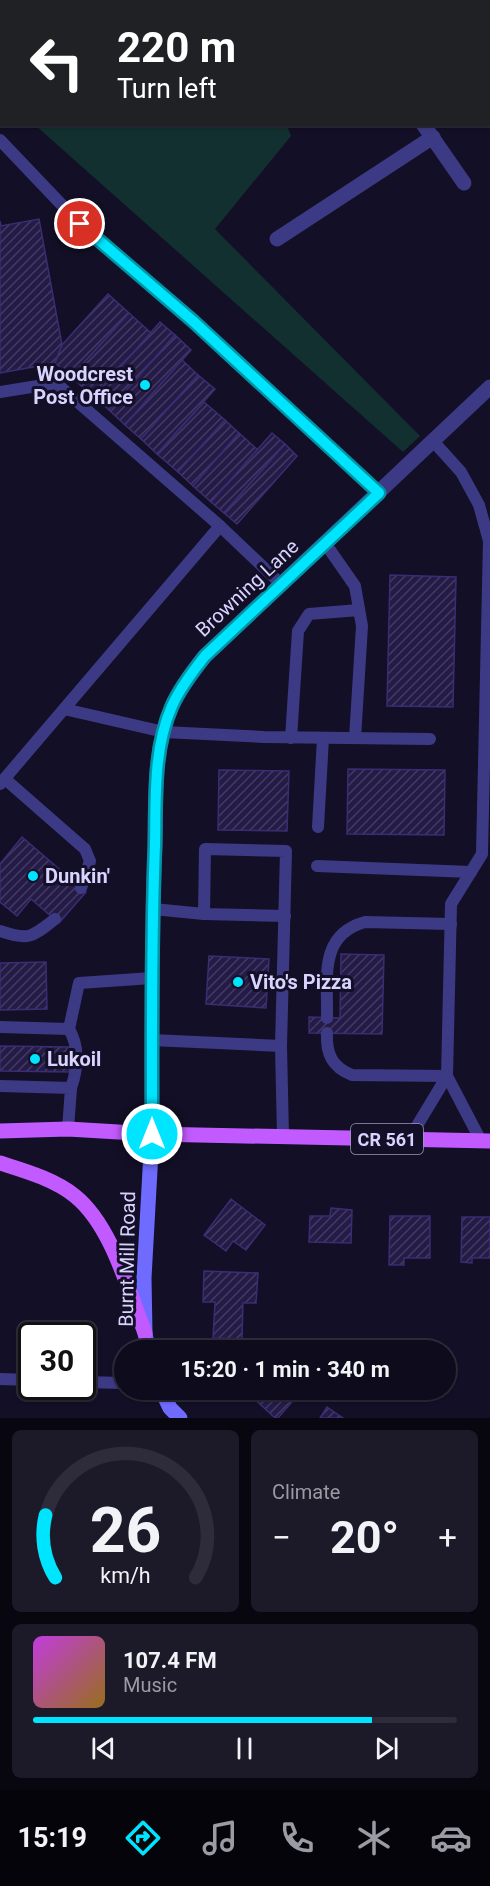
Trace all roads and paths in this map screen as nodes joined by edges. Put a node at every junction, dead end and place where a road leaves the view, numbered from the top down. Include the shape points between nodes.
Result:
1 (428, 130) edge
2 (0, 140) edge
3 (464, 183) dead end
4 (277, 239) dead end
5 (490, 387) edge
6 (0, 392) edge
7 (433, 441) junction
8 (379, 493) junction
9 (220, 526) junction
10 (325, 543) junction
11 (281, 584) junction
12 (359, 610) junction
13 (64, 709) junction
14 (164, 732) junction
15 (291, 738) junction
16 (323, 738) junction
17 (355, 738) junction
18 (430, 739) dead end
19 (2, 781) edge
20 (318, 827) dead end
21 (317, 866) dead end
22 (471, 872) junction
23 (81, 888) dead end
24 (153, 909) junction
25 (204, 914) junction
26 (285, 916) junction
27 (55, 919) dead end
28 (450, 924) junction
29 (0, 931) edge
30 (152, 978) junction
31 (327, 1018) dead end
32 (0, 1027) edge
33 (69, 1029) junction
34 (327, 1033) dead end
35 (152, 1040) junction
36 (281, 1046) junction
37 (447, 1076) junction
38 (0, 1086) edge
39 (71, 1088) junction
40 (68, 1129) junction
41 (0, 1131) edge
42 (152, 1134) junction
43 (283, 1136) junction
44 (409, 1139) junction
45 (486, 1141) edge
46 (0, 1163) edge
47 (145, 1333) junction
48 (146, 1340) edge
49 (0, 1379) edge
50 (18, 1380) edge
51 (96, 1382) edge
52 (114, 1383) edge
53 (166, 1400) edge
54 (180, 1418) edge

1 - 3 street
1 - 4 street
2 - 8 lane via 80,224 193,321
5 - 7 street, Browning Lane
6 - 9 lane via 56,383
7 - 8 street, Browning Lane
7 - 22 lane via 461,472 479,505 489,541 482,854
8 - 10 street, Browning Lane
9 - 11 lane
9 - 13 lane
10 - 11 street, Browning Lane
10 - 12 lane via 355,586
11 - 14 street, Browning Lane via 205,656 172,706
12 - 15 lane via 309,614 298,631
12 - 17 lane via 362,626
13 - 14 lane
13 - 19 lane
14 - 15 lane
14 - 24 street, Browning Lane via 157,765
15 - 16 lane
16 - 17 lane
16 - 20 lane
17 - 18 lane
19 - 23 lane via 85,849 90,861
21 - 22 lane
22 - 28 lane via 451,904
24 - 25 lane
24 - 30 street, Browning Lane
25 - 26 lane
25 - 26 lane via 205,849 286,851
26 - 36 lane
27 - 29 lane via 33,936
28 - 31 lane via 365,922 341,933 328,956
28 - 37 lane
30 - 33 lane via 79,983
30 - 35 street, Browning Lane
32 - 33 lane
33 - 39 lane via 75,1040 77,1071
34 - 37 lane via 329,1057 352,1075
35 - 36 lane
35 - 42 street, Browning Lane
36 - 43 lane
37 - 44 lane
37 - 45 lane
38 - 39 lane
39 - 40 lane
40 - 41 main road, CR 561
40 - 42 main road, CR 561
42 - 43 main road, CR 561
42 - 47 main road, Burnt Mill Road
43 - 44 main road, CR 561
44 - 45 main road, CR 561
46 - 47 main road via 39,1176 74,1195 90,1210 105,1231
47 - 48 main road, Burnt Mill Road
49 - 50 lane
51 - 52 lane
53 - 54 main road

